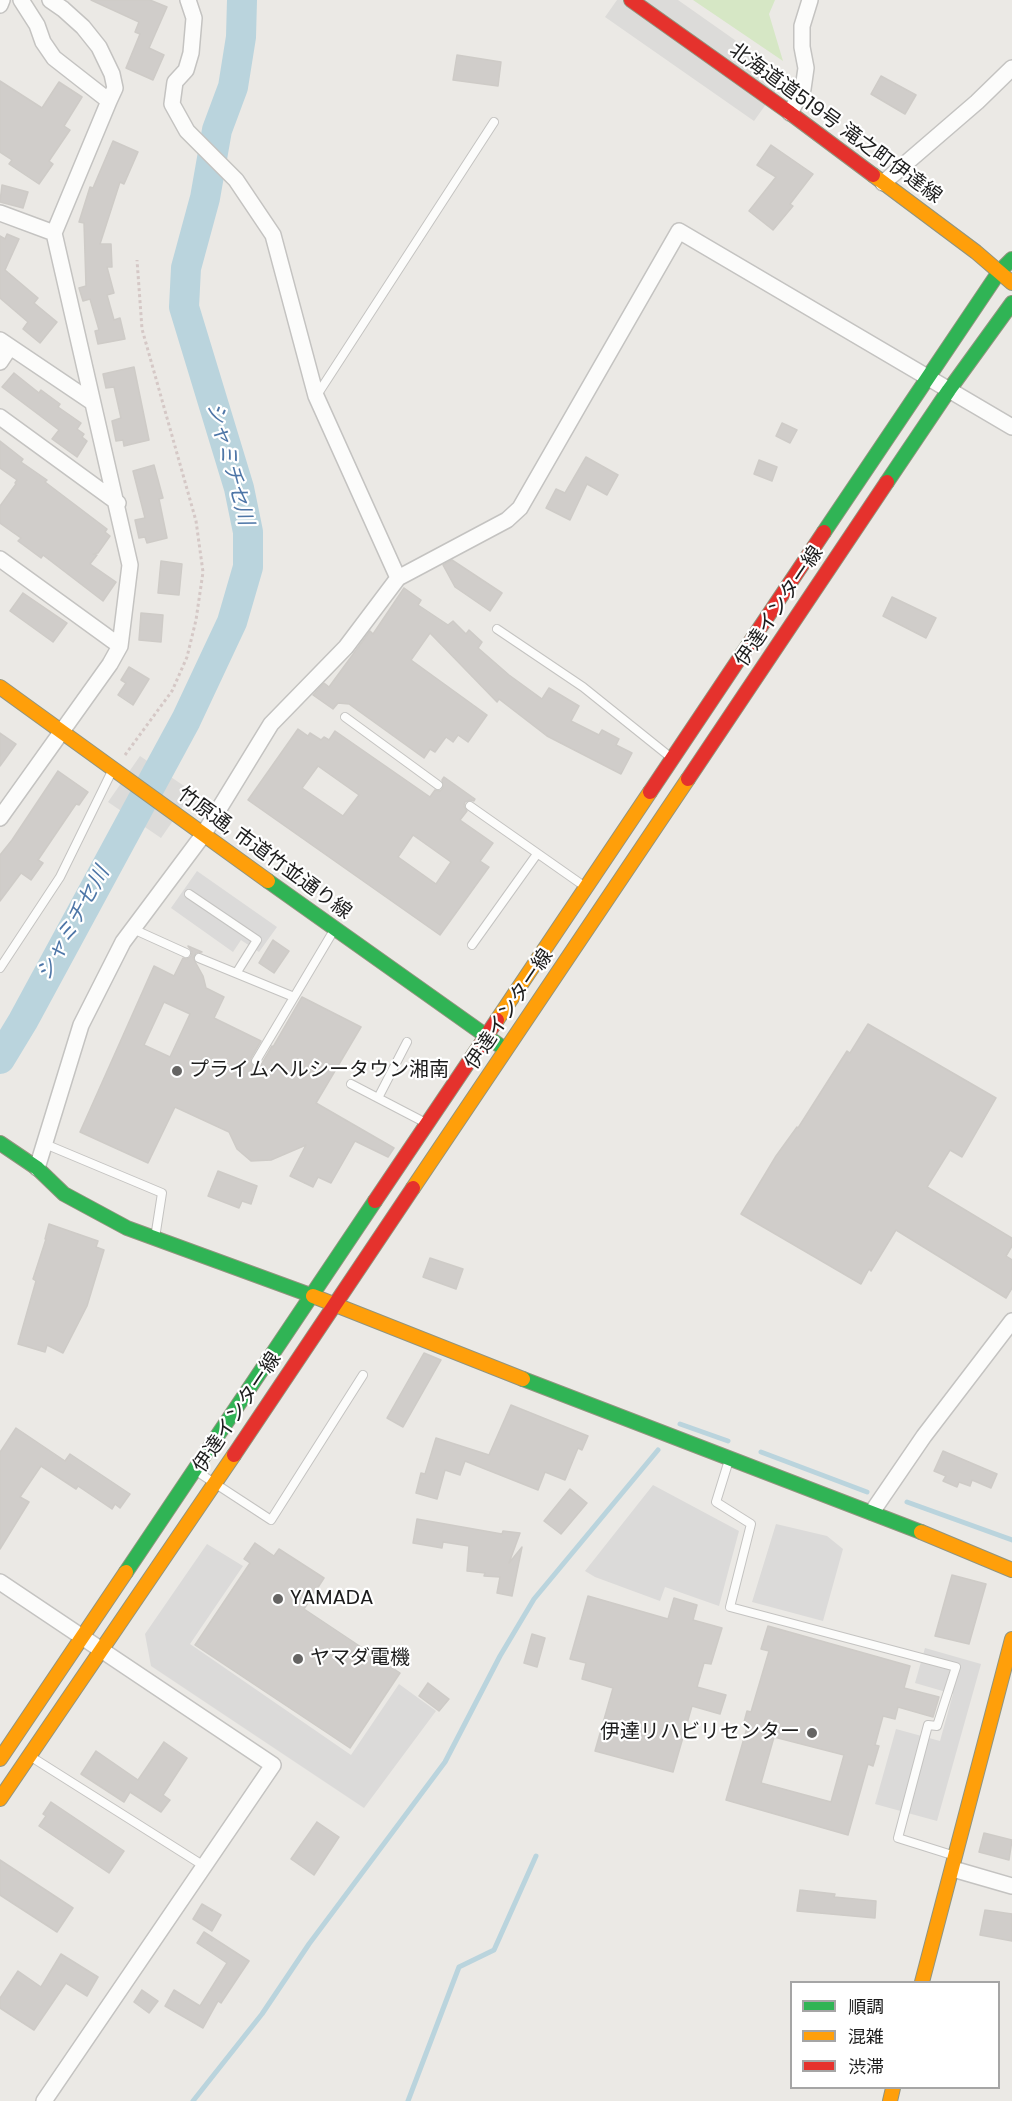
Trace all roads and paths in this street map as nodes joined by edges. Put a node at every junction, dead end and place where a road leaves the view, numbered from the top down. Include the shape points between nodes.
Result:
1 (2, 0) edge
2 (21, 0) edge
3 (50, 0) edge
4 (188, 0) edge
5 (631, 0) edge
6 (810, 0) edge
7 (0, 5) edge
8 (1012, 68) edge
9 (109, 101) junction
10 (790, 113) junction
11 (494, 122) dead end
12 (883, 183) junction
13 (0, 213) edge
14 (54, 233) junction
15 (1012, 259) edge
16 (137, 260) dead end
17 (999, 272) junction
18 (1012, 283) edge
19 (1012, 303) edge
20 (5, 344) edge
21 (0, 362) edge
22 (929, 378) junction
23 (949, 390) junction
24 (316, 396) junction
25 (92, 402) junction
26 (0, 417) edge
27 (1012, 428) edge
28 (118, 503) junction
29 (0, 559) edge
30 (398, 578) junction
31 (497, 629) dead end
32 (120, 646) junction
33 (0, 687) edge
34 (345, 717) dead end
35 (63, 732) junction
36 (672, 759) junction
37 (113, 770) junction
38 (438, 785) dead end
39 (470, 806) dead end
40 (0, 818) edge
41 (645, 821) junction
42 (203, 835) junction
43 (537, 854) junction
44 (586, 888) junction
45 (189, 894) dead end
46 (133, 928) junction
47 (335, 929) junction
48 (472, 945) dead end
49 (186, 953) dead end
50 (199, 958) dead end
51 (0, 969) edge
52 (237, 972) junction
53 (294, 997) junction
54 (486, 1036) junction
55 (407, 1042) dead end
56 (507, 1050) junction
57 (256, 1061) dead end
58 (351, 1084) dead end
59 (378, 1098) junction
60 (428, 1123) junction
61 (0, 1143) edge
62 (45, 1144) junction
63 (37, 1168) junction
64 (155, 1238) junction
65 (312, 1296) junction
66 (334, 1306) junction
67 (1012, 1321) edge
68 (363, 1375) dead end
69 (730, 1458) junction
70 (195, 1470) junction
71 (214, 1485) junction
72 (872, 1512) junction
73 (1012, 1570) edge
74 (0, 1582) edge
75 (82, 1638) junction
76 (1012, 1639) edge
77 (102, 1651) junction
78 (29, 1755) junction
79 (0, 1760) edge
80 (0, 1799) edge
81 (955, 1863) junction
82 (204, 1866) junction
83 (1012, 1886) edge
84 (923, 1981) edge
85 (44, 2101) edge

1 - 7 street
2 - 9 street via 54,58
3 - 9 street via 83,27 99,47 115,87
4 - 24 street via 194,18 191,53 186,70 175,82 172,104 187,131 236,180 273,235
5 - 10 main road, 北海道道519号 滝之町伊達線
6 - 10 street via 802,26 806,69 803,89
8 - 12 street
9 - 14 street
10 - 12 main road, 北海道道519号 滝之町伊達線
11 - 24 lane
12 - 17 main road, 北海道道519号 滝之町伊達線
13 - 14 street
14 - 25 street
15 - 17 main road, 伊達インター線
16 - 37 path via 142,329 196,520 203,573 187,657 172,692
17 - 18 main road, 北海道道519号 滝之町伊達線
17 - 22 main road, 伊達インター線
19 - 23 main road, 伊達インター線
20 - 21 street
20 - 25 street
22 - 23 street
22 - 30 street via 679,231 520,508 507,520
22 - 36 main road, 伊達インター線
23 - 27 street
23 - 41 main road, 伊達インター線
24 - 30 street
25 - 28 street
26 - 28 street
28 - 32 street via 130,565
29 - 32 street
30 - 42 street via 346,647 271,724
31 - 36 lane via 583,687
32 - 35 street
33 - 35 main road, 竹原通, 市道竹並通り線
34 - 38 lane
35 - 37 main road, 竹原通, 市道竹並通り線
35 - 40 street
36 - 41 main road, 伊達インター線
37 - 42 main road, 竹原通, 市道竹並通り線
37 - 51 lane via 60,877
39 - 43 lane
41 - 44 main road, 伊達インター線
41 - 56 main road, 伊達インター線
42 - 46 street
42 - 47 main road, 竹原通, 市道竹並通り線
43 - 44 lane
43 - 48 lane
44 - 54 main road, 伊達インター線
45 - 52 lane via 257,940
46 - 49 lane
46 - 62 street via 81,1025
47 - 53 lane
47 - 54 main road, 竹原通, 市道竹並通り線
50 - 52 lane
52 - 53 lane
53 - 57 lane
54 - 56 main road, 竹原通, 市道竹並通り線
54 - 60 main road, 伊達インター線
55 - 59 lane
56 - 66 main road, 伊達インター線
58 - 59 lane
59 - 60 lane
60 - 65 main road, 伊達インター線
61 - 63 main road
62 - 63 street
62 - 64 lane via 162,1193
63 - 64 main road via 64,1194
64 - 65 main road
65 - 66 main road
65 - 70 main road, 伊達インター線
66 - 69 main road
66 - 71 main road, 伊達インター線
67 - 72 street
68 - 71 lane via 271,1520
69 - 72 main road
69 - 81 lane via 716,1502 751,1524 730,1606 956,1667 937,1726 928,1725 898,1838
70 - 71 lane
70 - 75 main road, 伊達インター線
71 - 77 main road, 伊達インター線
72 - 73 main road
74 - 75 street
75 - 77 street
75 - 79 main road, 伊達インター線
76 - 81 main road
77 - 78 main road, 伊達インター線
77 - 82 street via 273,1765
78 - 80 main road, 伊達インター線
78 - 82 lane
81 - 83 street
81 - 84 main road
82 - 85 street

